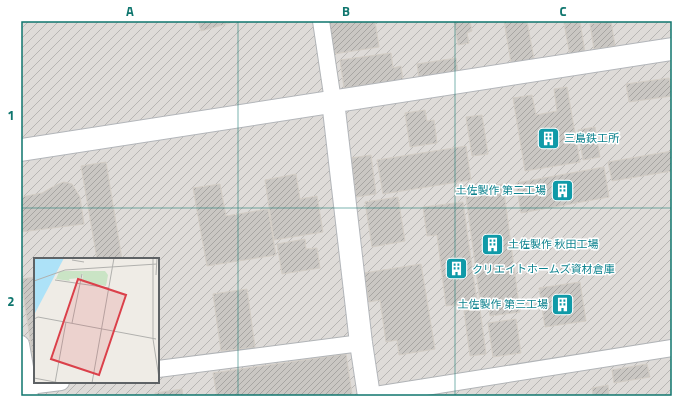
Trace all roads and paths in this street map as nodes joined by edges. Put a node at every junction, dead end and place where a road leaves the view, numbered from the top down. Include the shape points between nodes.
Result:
1 (321, 21) edge
2 (672, 49) edge
3 (333, 101) junction
4 (21, 150) edge
5 (361, 343) junction
6 (21, 344) edge
7 (672, 348) edge
8 (159, 369) edge
9 (57, 383) edge
10 (26, 390) edge
11 (369, 396) edge

1 - 3 street
2 - 3 street
3 - 4 street
3 - 5 street
5 - 8 street
5 - 11 street
6 - 10 street
7 - 11 street
9 - 10 street

